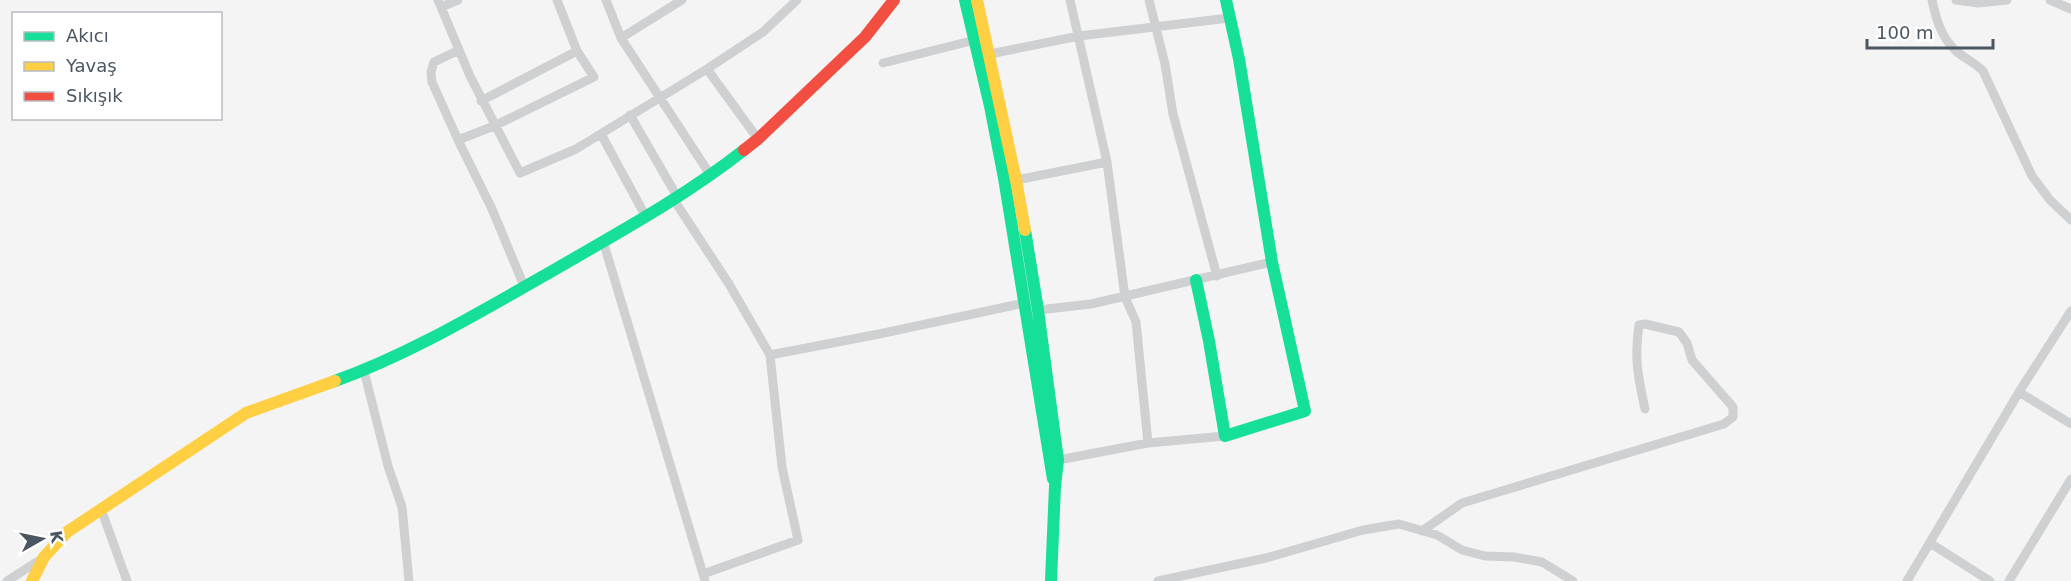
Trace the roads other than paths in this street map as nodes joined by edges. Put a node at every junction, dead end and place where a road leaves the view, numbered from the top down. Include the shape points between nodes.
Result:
1 (458, 0) edge
2 (557, 0) edge
3 (606, 0) edge
4 (682, 0) edge
5 (797, 0) edge
6 (894, 0) edge
7 (965, 0) edge
8 (977, 0) edge
9 (1070, 0) edge
10 (1149, 0) edge
11 (1226, 0) edge
12 (1932, 0) edge
13 (1956, 0) edge
14 (2007, 0) edge
15 (2050, 0) edge
16 (439, 4) edge
17 (2071, 9) edge
18 (1229, 18) junction
19 (1155, 27) junction
20 (1079, 36) junction
21 (621, 38) junction
22 (975, 40) junction
23 (459, 50) junction
24 (578, 51) junction
25 (990, 54) junction
26 (883, 63) dead end
27 (707, 69) junction
28 (661, 96) junction
29 (482, 101) junction
30 (630, 115) junction
31 (494, 126) junction
32 (602, 134) junction
33 (758, 139) junction
34 (458, 140) junction
35 (1107, 162) junction
36 (711, 176) junction
37 (1016, 180) junction
38 (676, 199) junction
39 (646, 217) junction
40 (2071, 220) edge
41 (603, 241) junction
42 (1272, 262) junction
43 (1217, 276) junction
44 (1196, 280) junction
45 (524, 286) junction
46 (1035, 288) junction
47 (1023, 297) junction
48 (1125, 297) junction
49 (1038, 310) junction
50 (2070, 315) edge
51 (770, 355) junction
52 (364, 371) junction
53 (2019, 392) junction
54 (1645, 409) dead end
55 (2071, 424) edge
56 (1225, 436) junction
57 (1148, 443) junction
58 (1058, 460) junction
59 (2071, 479) edge
60 (1055, 486) junction
61 (101, 509) junction
62 (1422, 531) junction
63 (1930, 543) junction
64 (44, 557) junction
65 (704, 577) edge
66 (7, 581) edge
67 (32, 581) edge
68 (127, 581) edge
69 (409, 581) edge
70 (1051, 581) edge
71 (1158, 581) edge
72 (1573, 581) edge
73 (1907, 581) edge
74 (1990, 581) edge
75 (2009, 581) edge

1 - 16 street
2 - 24 street
3 - 21 street
4 - 21 street
5 - 27 street via 764,32
6 - 33 street via 866,37
7 - 22 street
8 - 25 street
9 - 20 street
10 - 19 street
11 - 18 street
12 - 40 street via 1936,21 1947,41 1983,71 2032,176
13 - 14 street
15 - 17 street
16 - 23 street
18 - 19 street
18 - 42 street
19 - 20 street
19 - 43 street via 1173,114
20 - 25 street
20 - 35 street
21 - 28 street
22 - 26 street
22 - 47 street via 1004,177
23 - 29 street
23 - 34 street via 434,62 431,72
24 - 29 street
24 - 31 street via 594,77
25 - 37 street
27 - 28 street
27 - 33 street
28 - 30 street
28 - 36 street
29 - 31 street
30 - 32 street
30 - 38 street
31 - 32 street via 520,173
31 - 34 street
32 - 39 street
33 - 36 street
34 - 45 street
35 - 37 street
35 - 48 street
36 - 38 street
37 - 46 street
38 - 39 street
38 - 51 street
39 - 41 street
41 - 45 street
41 - 65 street
42 - 43 street
42 - 56 street via 1305,411
43 - 44 street
44 - 48 street
44 - 56 street
45 - 52 street via 452,328
46 - 47 street
46 - 49 street
47 - 51 street via 879,334
47 - 60 street via 1048,463
48 - 49 street
48 - 57 street via 1136,322
49 - 58 street
50 - 53 street
51 - 65 street via 782,467 798,540
52 - 61 street via 246,413
52 - 69 street via 402,507
53 - 55 street
53 - 63 street
54 - 62 street via 1635,351 1639,325 1644,324 1679,332 1687,342 1692,360 1733,407 1733,417 1724,424 1462,502
56 - 57 street
57 - 58 street
58 - 60 street
59 - 75 street
60 - 70 street
61 - 64 street via 68,532
61 - 68 street
62 - 71 street via 1399,524 1363,530 1266,558
62 - 72 street via 1485,556 1542,562
63 - 73 street
63 - 74 street
64 - 66 street
64 - 67 street

